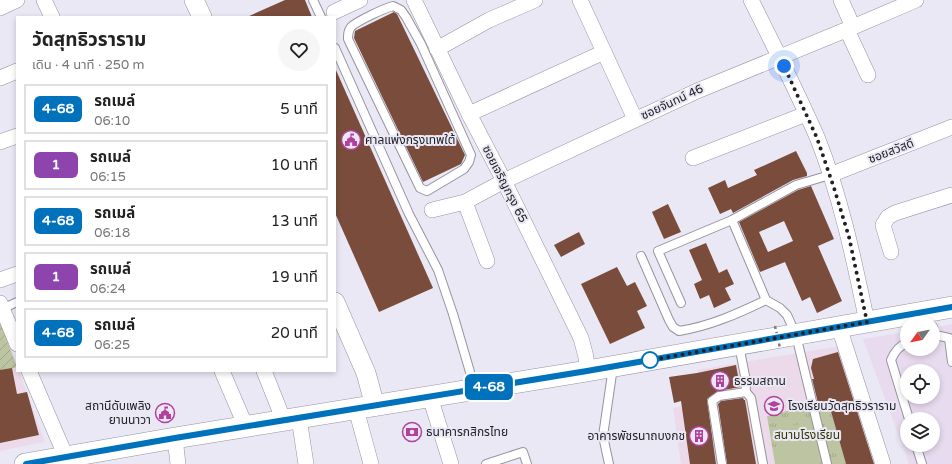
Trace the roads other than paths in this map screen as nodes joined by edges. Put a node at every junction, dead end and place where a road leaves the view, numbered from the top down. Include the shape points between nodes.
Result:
1 (17, 0) edge
2 (44, 0) edge
3 (194, 0) edge
4 (313, 0) edge
5 (360, 0) edge
6 (414, 0) edge
7 (535, 0) edge
8 (580, 0) edge
9 (751, 0) edge
10 (841, 0) edge
11 (916, 0) edge
12 (0, 8) edge
13 (327, 15) edge
14 (52, 16) edge
15 (202, 16) edge
16 (850, 28) junction
17 (430, 44) junction
18 (336, 50) edge
19 (604, 52) junction
20 (779, 56) junction
21 (16, 71) edge
22 (868, 74) dead end
23 (0, 78) edge
24 (469, 114) junction
25 (806, 114) junction
26 (635, 119) junction
27 (952, 127) edge
28 (16, 136) edge
29 (0, 142) edge
30 (693, 158) dead end
31 (830, 175) junction
32 (504, 181) junction
33 (952, 195) edge
34 (465, 202) junction
35 (432, 210) dead end
36 (732, 220) junction
37 (891, 252) dead end
38 (641, 256) dead end
39 (487, 261) dead end
40 (16, 274) edge
41 (0, 280) edge
42 (766, 300) junction
43 (16, 302) edge
44 (680, 303) dead end
45 (336, 304) edge
46 (1, 306) edge
47 (952, 307) edge
48 (940, 318) edge
49 (867, 322) junction
50 (900, 324) edge
51 (839, 327) junction
52 (940, 331) edge
53 (796, 335) junction
54 (950, 338) edge
55 (16, 342) edge
56 (738, 345) junction
57 (900, 347) edge
58 (952, 362) edge
59 (614, 367) junction
60 (587, 371) junction
61 (29, 372) edge
62 (222, 372) edge
63 (265, 372) edge
64 (476, 390) junction
65 (746, 392) junction
66 (430, 397) junction
67 (366, 407) junction
68 (907, 412) edge
69 (292, 419) junction
70 (246, 427) junction
71 (175, 438) junction
72 (918, 452) edge
73 (60, 460) edge
74 (26, 464) edge
75 (178, 464) edge
76 (306, 464) edge
77 (371, 464) edge
78 (451, 464) edge
79 (486, 464) edge
80 (526, 464) edge
81 (609, 464) edge
82 (722, 464) edge
83 (763, 464) edge
84 (827, 464) edge
85 (883, 464) edge
86 (922, 464) edge

1 - 12 street
2 - 14 street
3 - 15 street
4 - 13 lane
5 - 13 street
6 - 17 street, ซอยเจริญกรุง 65
7 - 17 street
8 - 19 street
9 - 20 street
10 - 16 street
11 - 16 street, ซอยจันทน์ 46
16 - 20 street, ซอยจันทน์ 46
16 - 22 street
17 - 17 lane via 471,155 464,169 427,191 420,188 348,39 348,33 355,24 386,7 393,6 401,10
17 - 24 street, ซอยเจริญกรุง 65
18 - 64 lane via 409,214 438,270
19 - 24 street
19 - 26 street
20 - 25 street
20 - 26 street, ซอยจันทน์ 46 via 696,90
21 - 23 street
24 - 32 street, ซอยเจริญกรุง 65
25 - 30 street
25 - 31 street
26 - 32 street, ซอยจันทน์ 46
27 - 31 street, ซอยสวัสดี
28 - 29 street
31 - 36 lane via 796,185
31 - 49 street via 849,237
32 - 34 street, ซอยจันทน์ 46
32 - 60 street, ซอยเจริญกรุง 65 via 581,338
33 - 37 street via 888,217 883,225
34 - 35 street, ซอยจันทน์ 46
34 - 39 street
36 - 42 lane
36 - 44 lane via 658,251
38 - 42 lane via 669,320 679,331 715,323
40 - 41 street
42 - 53 lane via 787,315
43 - 46 lane
45 - 67 street via 366,373
46 - 55 street
47 - 48 main road
49 - 50 main road
49 - 51 main road
51 - 53 main road
51 - 85 street
52 - 54 lane
53 - 56 main road
53 - 84 lane
54 - 58 lane
56 - 59 main road
56 - 65 lane
57 - 68 lane via 891,360
59 - 60 main road
59 - 81 lane via 603,436
60 - 64 main road
61 - 73 street
62 - 70 street
63 - 69 street
64 - 66 main road
65 - 82 lane via 720,396 712,401
65 - 83 lane via 751,398
66 - 67 main road
66 - 78 street
67 - 69 main road
67 - 77 street
69 - 70 main road
69 - 76 street
70 - 71 main road
71 - 73 main road
71 - 75 street
72 - 86 lane
73 - 74 main road
79 - 80 lane via 523,452

